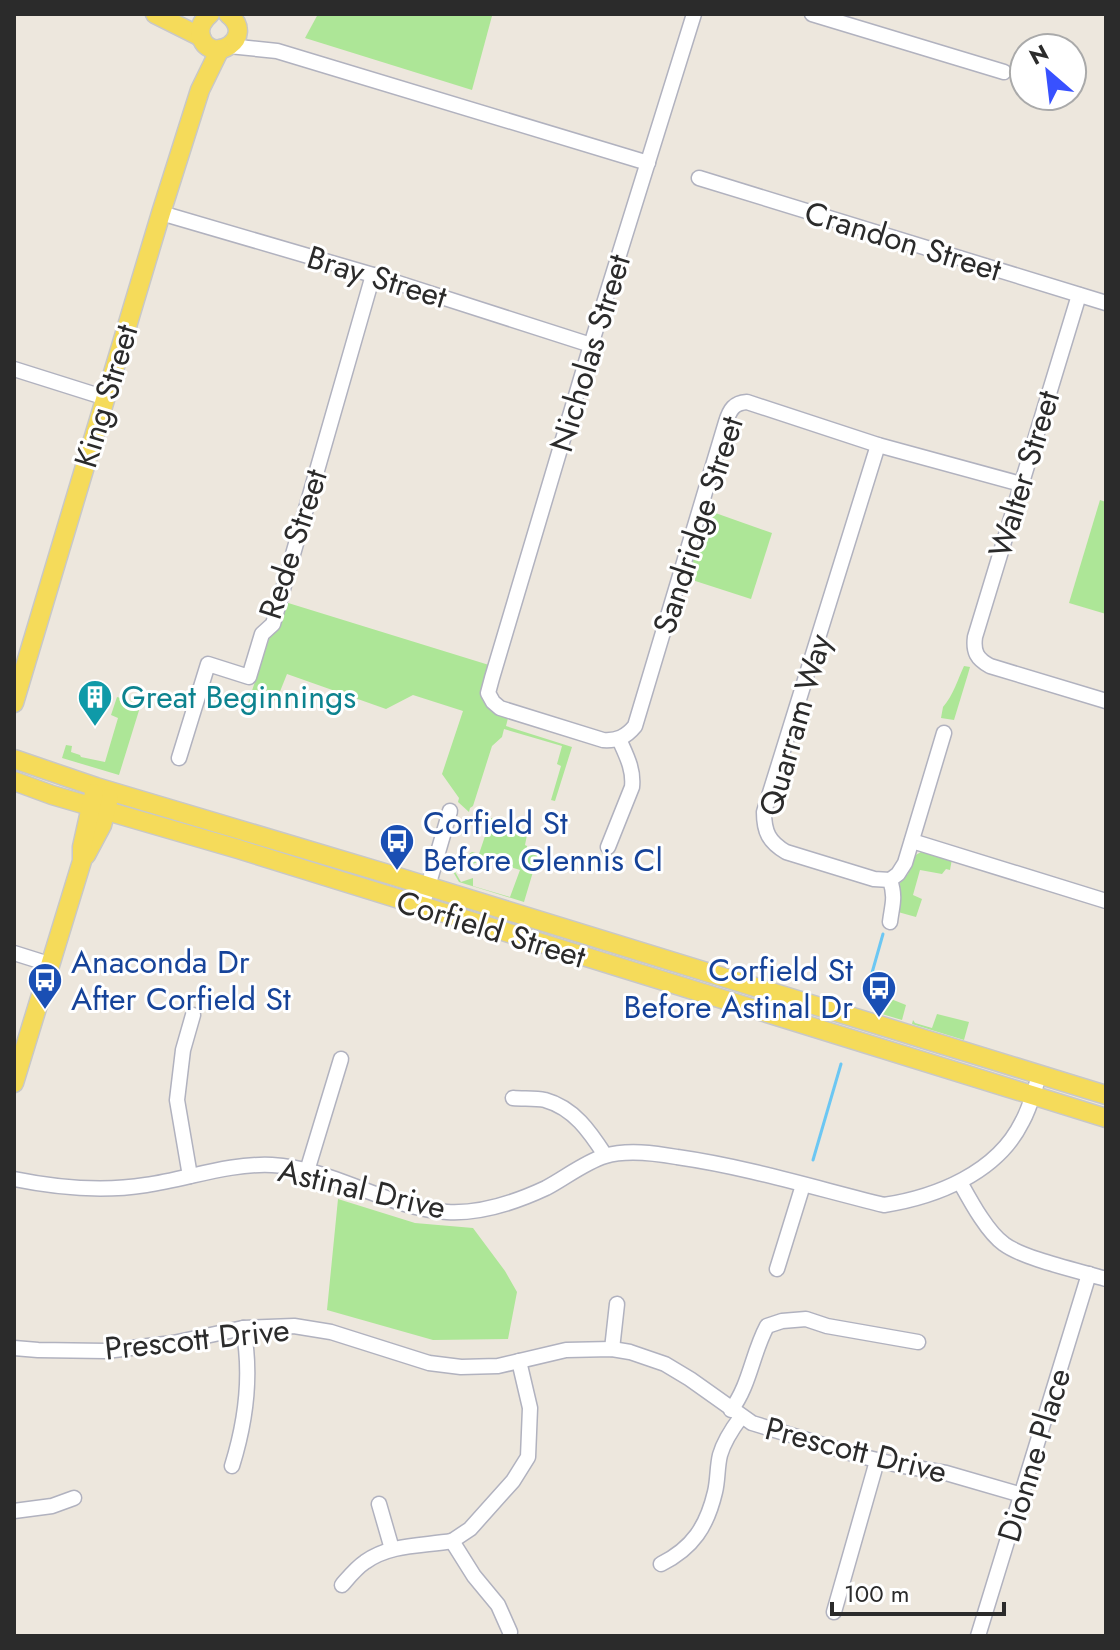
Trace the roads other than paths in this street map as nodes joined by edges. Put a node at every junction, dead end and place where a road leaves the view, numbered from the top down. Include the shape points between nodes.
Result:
1 (694, 14) edge
2 (812, 14) edge
3 (158, 15) edge
4 (208, 16) edge
5 (223, 31) edge
6 (1004, 72) dead end
7 (648, 163) junction
8 (699, 178) dead end
9 (161, 213) junction
10 (373, 275) junction
11 (1079, 295) junction
12 (1106, 303) edge
13 (591, 345) junction
14 (14, 369) edge
15 (106, 398) junction
16 (878, 445) junction
17 (1021, 484) junction
18 (1106, 701) edge
19 (14, 703) edge
20 (944, 733) dead end
21 (619, 739) junction
22 (179, 758) dead end
23 (14, 759) edge
24 (14, 781) edge
25 (101, 798) junction
26 (450, 811) dead end
27 (912, 841) junction
28 (608, 847) dead end
29 (890, 880) junction
30 (429, 887) junction
31 (1106, 901) edge
32 (422, 907) junction
33 (890, 922) dead end
34 (14, 953) edge
35 (49, 964) junction
36 (193, 1015) dead end
37 (341, 1059) dead end
38 (1039, 1076) junction
39 (14, 1083) edge
40 (1106, 1095) edge
41 (1033, 1096) junction
42 (513, 1098) dead end
43 (1106, 1118) edge
44 (605, 1155) junction
45 (307, 1171) junction
46 (190, 1176) junction
47 (14, 1179) edge
48 (960, 1182) junction
49 (803, 1185) junction
50 (777, 1269) dead end
51 (1089, 1274) junction
52 (1106, 1279) edge
53 (617, 1304) dead end
54 (243, 1328) junction
55 (918, 1342) dead end
56 (14, 1348) edge
57 (612, 1349) junction
58 (519, 1361) junction
59 (736, 1413) junction
60 (877, 1461) junction
61 (232, 1466) dead end
62 (1022, 1495) junction
63 (74, 1498) dead end
64 (379, 1504) dead end
65 (14, 1511) edge
66 (452, 1541) junction
67 (392, 1549) junction
68 (661, 1564) dead end
69 (342, 1585) dead end
70 (834, 1612) dead end
71 (510, 1632) dead end
72 (978, 1636) edge

1 - 7 street, Nicholas Street
2 - 6 street
3 - 4 main road
3 - 5 main road
4 - 5 main road, King Street via 200,26
5 - 7 street
5 - 9 main road, King Street
7 - 13 street, Nicholas Street
8 - 11 street, Crandon Street
9 - 10 street, Bray Street
9 - 15 main road, King Street
10 - 13 street, Bray Street
10 - 22 street, Rede Street via 273,624 262,634 249,677 208,664
11 - 12 street, Crandon Street
11 - 17 street, Walter Street
13 - 21 street, Nicholas Street via 488,693 500,708 603,740
14 - 15 street
15 - 19 main road, King Street
16 - 17 street, Sandridge Street
16 - 21 street, Sandridge Street via 747,402 732,407 639,717 629,734
16 - 29 street, Quarram Way via 764,824 767,836 786,852
17 - 18 street, Walter Street via 975,637 976,654 990,666
20 - 27 street
21 - 28 street via 633,778
23 - 25 main road, Corfield Street
24 - 25 main road, Corfield Street via 52,795
25 - 30 main road, Corfield Street
25 - 32 main road, Corfield Street
25 - 35 main road via 102,825 82,861
26 - 30 street
27 - 29 street via 905,863
27 - 31 street
29 - 33 street via 895,893
30 - 32 street
30 - 38 main road, Corfield Street
32 - 41 main road, Corfield Street
34 - 35 street
35 - 39 main road
36 - 46 street via 177,1100
37 - 45 street
38 - 40 main road, Corfield Street
38 - 41 street, Astinal Drive
41 - 43 main road, Corfield Street
41 - 48 street, Astinal Drive via 1006,1147
42 - 44 street via 545,1100 566,1110 586,1126
44 - 45 street, Astinal Drive via 546,1188 481,1211 417,1207
44 - 49 street, Astinal Drive via 644,1152 723,1163
45 - 46 street, Astinal Drive via 272,1165
46 - 47 street, Astinal Drive via 105,1189 50,1187
48 - 49 street, Astinal Drive via 884,1205
48 - 51 street via 1003,1244
49 - 50 street
51 - 52 street
51 - 62 street, Dionne Place
53 - 57 street
54 - 56 street, Prescott Drive via 106,1351
54 - 58 street, Prescott Drive via 294,1326 331,1332 439,1365
54 - 61 street via 247,1400
55 - 59 street via 806,1319 767,1326
57 - 58 street, Prescott Drive via 566,1350
57 - 59 street, Prescott Drive via 665,1364
58 - 66 street via 530,1408 528,1457 481,1517
59 - 60 street, Prescott Drive via 764,1428
59 - 68 street via 700,1531 686,1549
60 - 62 street, Prescott Drive via 956,1475
60 - 70 street
62 - 72 street, Dionne Place
63 - 65 street
64 - 67 street
66 - 67 street
66 - 71 street via 498,1605
67 - 69 street via 362,1564

